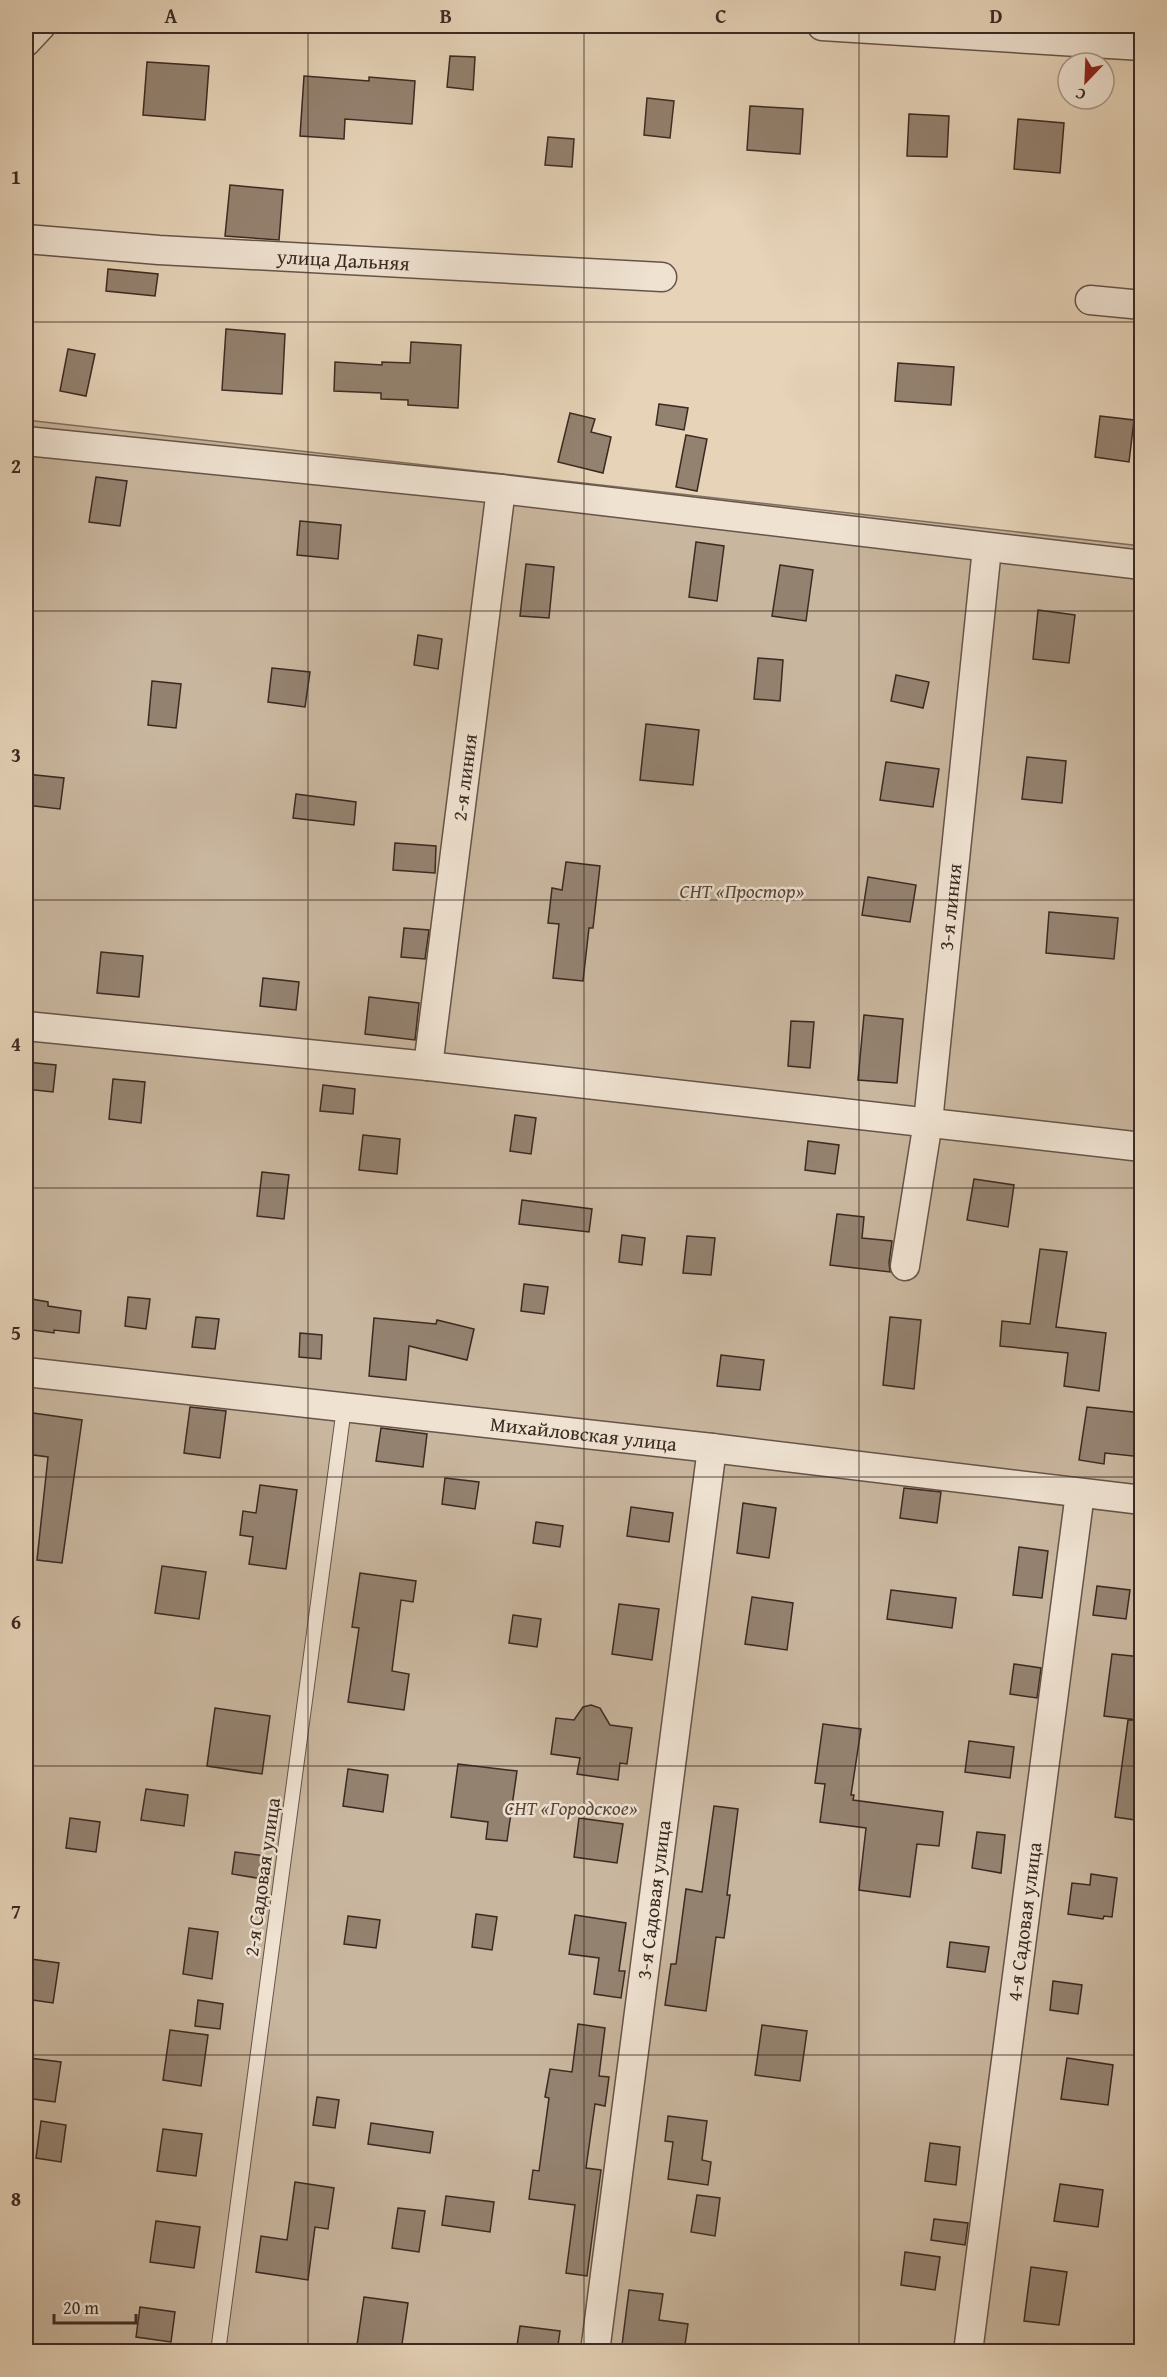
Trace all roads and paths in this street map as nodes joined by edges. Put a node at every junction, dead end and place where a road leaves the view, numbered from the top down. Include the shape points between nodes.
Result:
1 (41, 26) edge
2 (822, 26) edge
3 (26, 42) edge
4 (1142, 46) edge
5 (26, 238) edge
6 (662, 277) dead end
7 (1090, 300) dead end
8 (1142, 305) edge
9 (26, 441) edge
10 (501, 489) junction
11 (987, 548) junction
12 (1142, 565) edge
13 (26, 1026) edge
14 (428, 1066) junction
15 (928, 1122) junction
16 (1142, 1147) edge
17 (905, 1266) dead end
18 (26, 1372) edge
19 (344, 1408) junction
20 (712, 1448) junction
21 (1080, 1493) junction
22 (1142, 1500) edge
23 (218, 2352) edge
24 (594, 2352) edge
25 (968, 2352) edge

1 - 3 street
2 - 4 street
5 - 6 street, улица Дальняя via 159,250
7 - 8 street
9 - 10 street
10 - 11 street
10 - 14 street, 2-я линия
11 - 12 street
11 - 15 street, 3-я линия
13 - 14 street
14 - 15 street
15 - 16 street
15 - 17 street, 3-я линия
18 - 19 street, Михайловская улица
19 - 20 street, Михайловская улица
19 - 23 lane, 2-я Садовая улица
20 - 21 street, Михайловская улица
20 - 24 street, 3-я Садовая улица
21 - 22 street, Михайловская улица
21 - 25 street, 4-я Садовая улица

